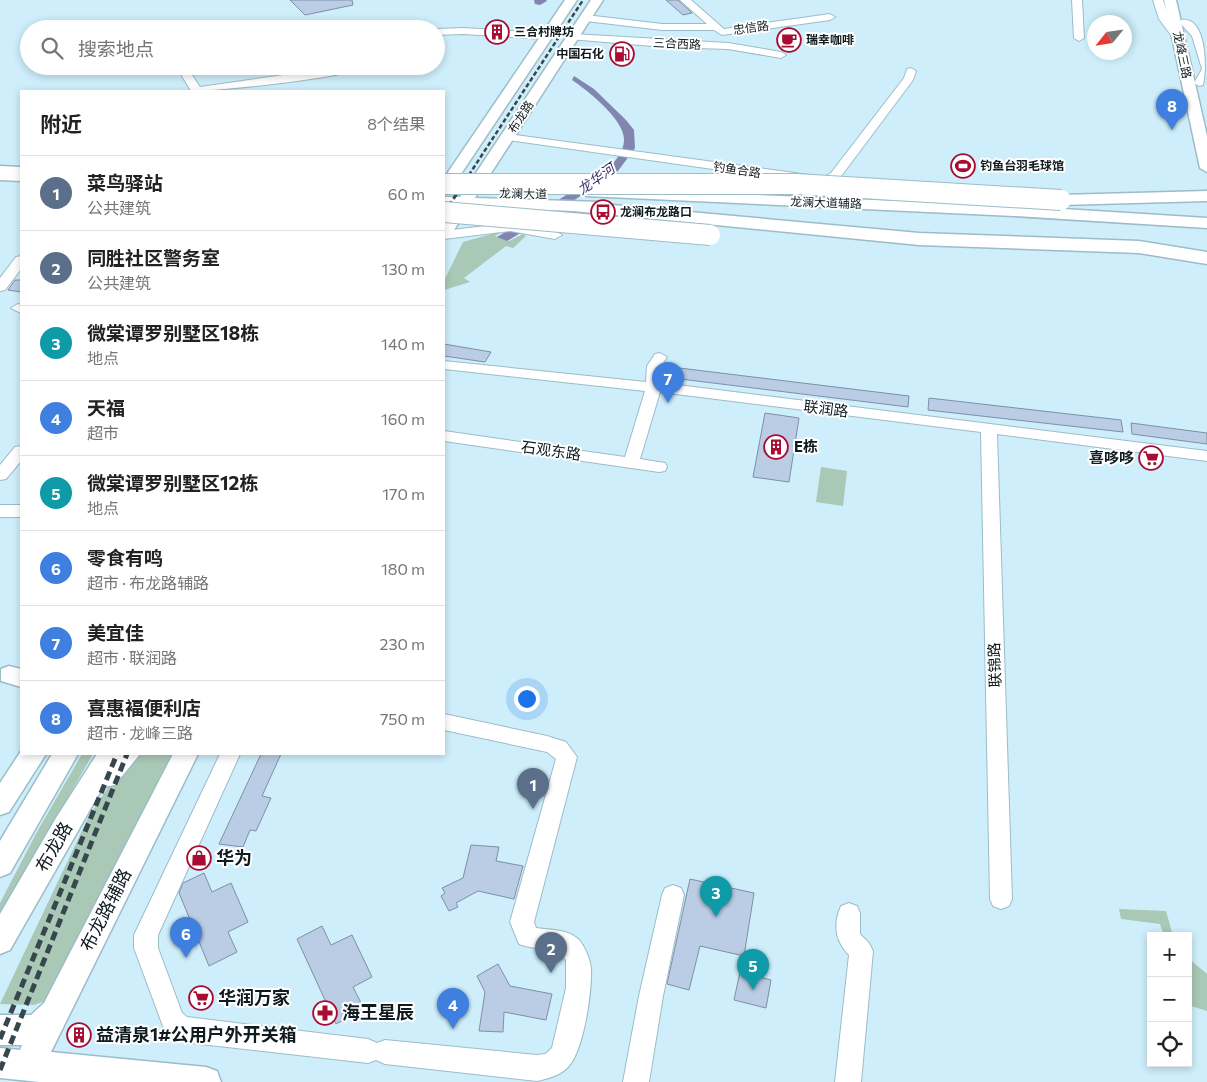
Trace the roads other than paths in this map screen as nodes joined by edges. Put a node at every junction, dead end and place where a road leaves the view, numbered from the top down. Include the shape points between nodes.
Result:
1 (572, 0) edge
2 (597, 0) edge
3 (685, 0) edge
4 (1077, 0) edge
5 (1158, 0) edge
6 (1170, 0) edge
7 (1179, 0) edge
8 (830, 17) dead end
9 (586, 18) junction
10 (714, 27) junction
11 (445, 31) edge
12 (546, 36) junction
13 (573, 37) junction
14 (1178, 37) junction
15 (1079, 38) dead end
16 (781, 55) dead end
17 (911, 71) dead end
18 (187, 75) edge
19 (318, 75) edge
20 (300, 79) junction
21 (196, 90) edge
22 (203, 90) edge
23 (288, 90) edge
24 (1207, 116) edge
25 (508, 137) junction
26 (475, 143) junction
27 (464, 160) junction
28 (445, 163) edge
29 (489, 164) junction
30 (1207, 168) edge
31 (0, 170) edge
32 (20, 171) edge
33 (445, 171) edge
34 (0, 175) edge
35 (20, 176) edge
36 (0, 182) edge
37 (20, 182) edge
38 (445, 184) edge
39 (0, 188) edge
40 (445, 188) edge
41 (20, 189) edge
42 (445, 190) edge
43 (445, 190) edge
44 (468, 195) junction
45 (601, 195) junction
46 (1207, 196) edge
47 (530, 197) junction
48 (1061, 200) junction
49 (445, 202) edge
50 (445, 202) edge
51 (580, 207) junction
52 (784, 207) junction
53 (1207, 217) edge
54 (1207, 224) edge
55 (445, 226) edge
56 (445, 226) edge
57 (445, 227) edge
58 (445, 227) edge
59 (1185, 227) junction
60 (1207, 233) edge
61 (1207, 238) edge
62 (717, 242) dead end
63 (1207, 257) edge
64 (20, 261) edge
65 (0, 287) edge
66 (660, 357) dead end
67 (445, 365) edge
68 (654, 387) junction
69 (988, 430) junction
70 (445, 436) edge
71 (20, 452) edge
72 (1207, 456) edge
73 (631, 463) junction
74 (659, 467) dead end
75 (0, 475) edge
76 (0, 511) edge
77 (20, 511) edge
78 (445, 722) edge
79 (32, 755) edge
80 (64, 755) edge
81 (109, 755) edge
82 (126, 755) edge
83 (184, 755) edge
84 (230, 755) edge
85 (0, 804) edge
86 (65, 826) junction
87 (0, 865) edge
88 (673, 895) dead end
89 (1001, 900) dead end
90 (849, 913) dead end
91 (0, 941) edge
92 (53, 1013) junction
93 (0, 1030) edge
94 (25, 1073) edge
95 (206, 1082) edge
96 (636, 1082) edge
97 (848, 1082) edge

1 - 12 main road, 布龙路
2 - 9 main road, 布龙路
3 - 10 street, 忠信路
4 - 15 street
5 - 14 street via 1164,19
6 - 14 main road, 龙峰三路
7 - 24 main road, 龙峰三路
8 - 10 street, 忠信路 via 726,32
9 - 10 street via 662,27
9 - 13 main road, 布龙路
11 - 12 street
12 - 26 main road, 布龙路
13 - 16 street, 三合西路 via 737,47
13 - 25 main road, 布龙路
14 - 30 main road, 龙峰三路
17 - 25 street, 钓鱼合路 via 909,78 830,180 798,179
18 - 21 street
19 - 20 street
20 - 22 street
20 - 23 street
25 - 29 main road, 布龙路
26 - 27 main road, 布龙路
26 - 28 main road
27 - 33 main road
27 - 40 main road, 布龙路
29 - 44 main road, 布龙路
29 - 47 main road via 489,173 496,182
31 - 32 main road
34 - 35 highway
36 - 37 highway
38 - 48 highway, bridge via 796,184
39 - 41 highway
42 - 45 highway, 龙澜大道
43 - 44 main road, 龙澜大道辅路
44 - 47 main road, 龙澜大道辅路
44 - 49 main road, 龙澜大道辅路
44 - 55 main road, 布龙路
45 - 47 main road, 龙澜大道辅路
45 - 48 highway, 龙澜大道, bridge via 685,192 932,202
45 - 52 main road, 龙澜大道辅路
46 - 48 highway
47 - 51 main road, 龙澜大道辅路
47 - 56 main road via 477,210
50 - 51 highway, 龙澜大道
51 - 52 main road, 龙澜大道辅路
51 - 63 highway, 龙澜大道 via 919,239 1139,247
52 - 59 main road, 龙澜大道辅路
53 - 59 main road
54 - 59 main road, 龙澜大道辅路
57 - 62 street via 510,227 549,234 565,227
58 - 63 highway, bridge via 765,238 1052,234 1154,246
59 - 60 main road, 龙澜大道辅路
59 - 61 main road
64 - 65 street
66 - 68 street via 654,366
67 - 68 street, 联润路
68 - 69 street, 联润路
68 - 73 street
69 - 72 street, 联润路
69 - 89 street, 联锦路
70 - 73 street, 石观东路
71 - 75 street
73 - 74 street, 石观东路
76 - 77 street
78 - 84 street via 547,744 559,748 567,758 522,922 527,936 569,946 579,970 568,1044 559,1060 549,1066 537,1068 191,1031 179,1027 172,1018 146,948 146,935
79 - 85 main road
80 - 87 main road
81 - 86 main road, 布龙路
82 - 86 main road
83 - 92 main road, 布龙路辅路
86 - 91 main road, 布龙路
88 - 96 street via 652,987
90 - 97 street via 848,938 861,951
92 - 93 main road via 41,1027 23,1031
92 - 94 main road, 布龙路辅路
94 - 95 main road via 67,1068

